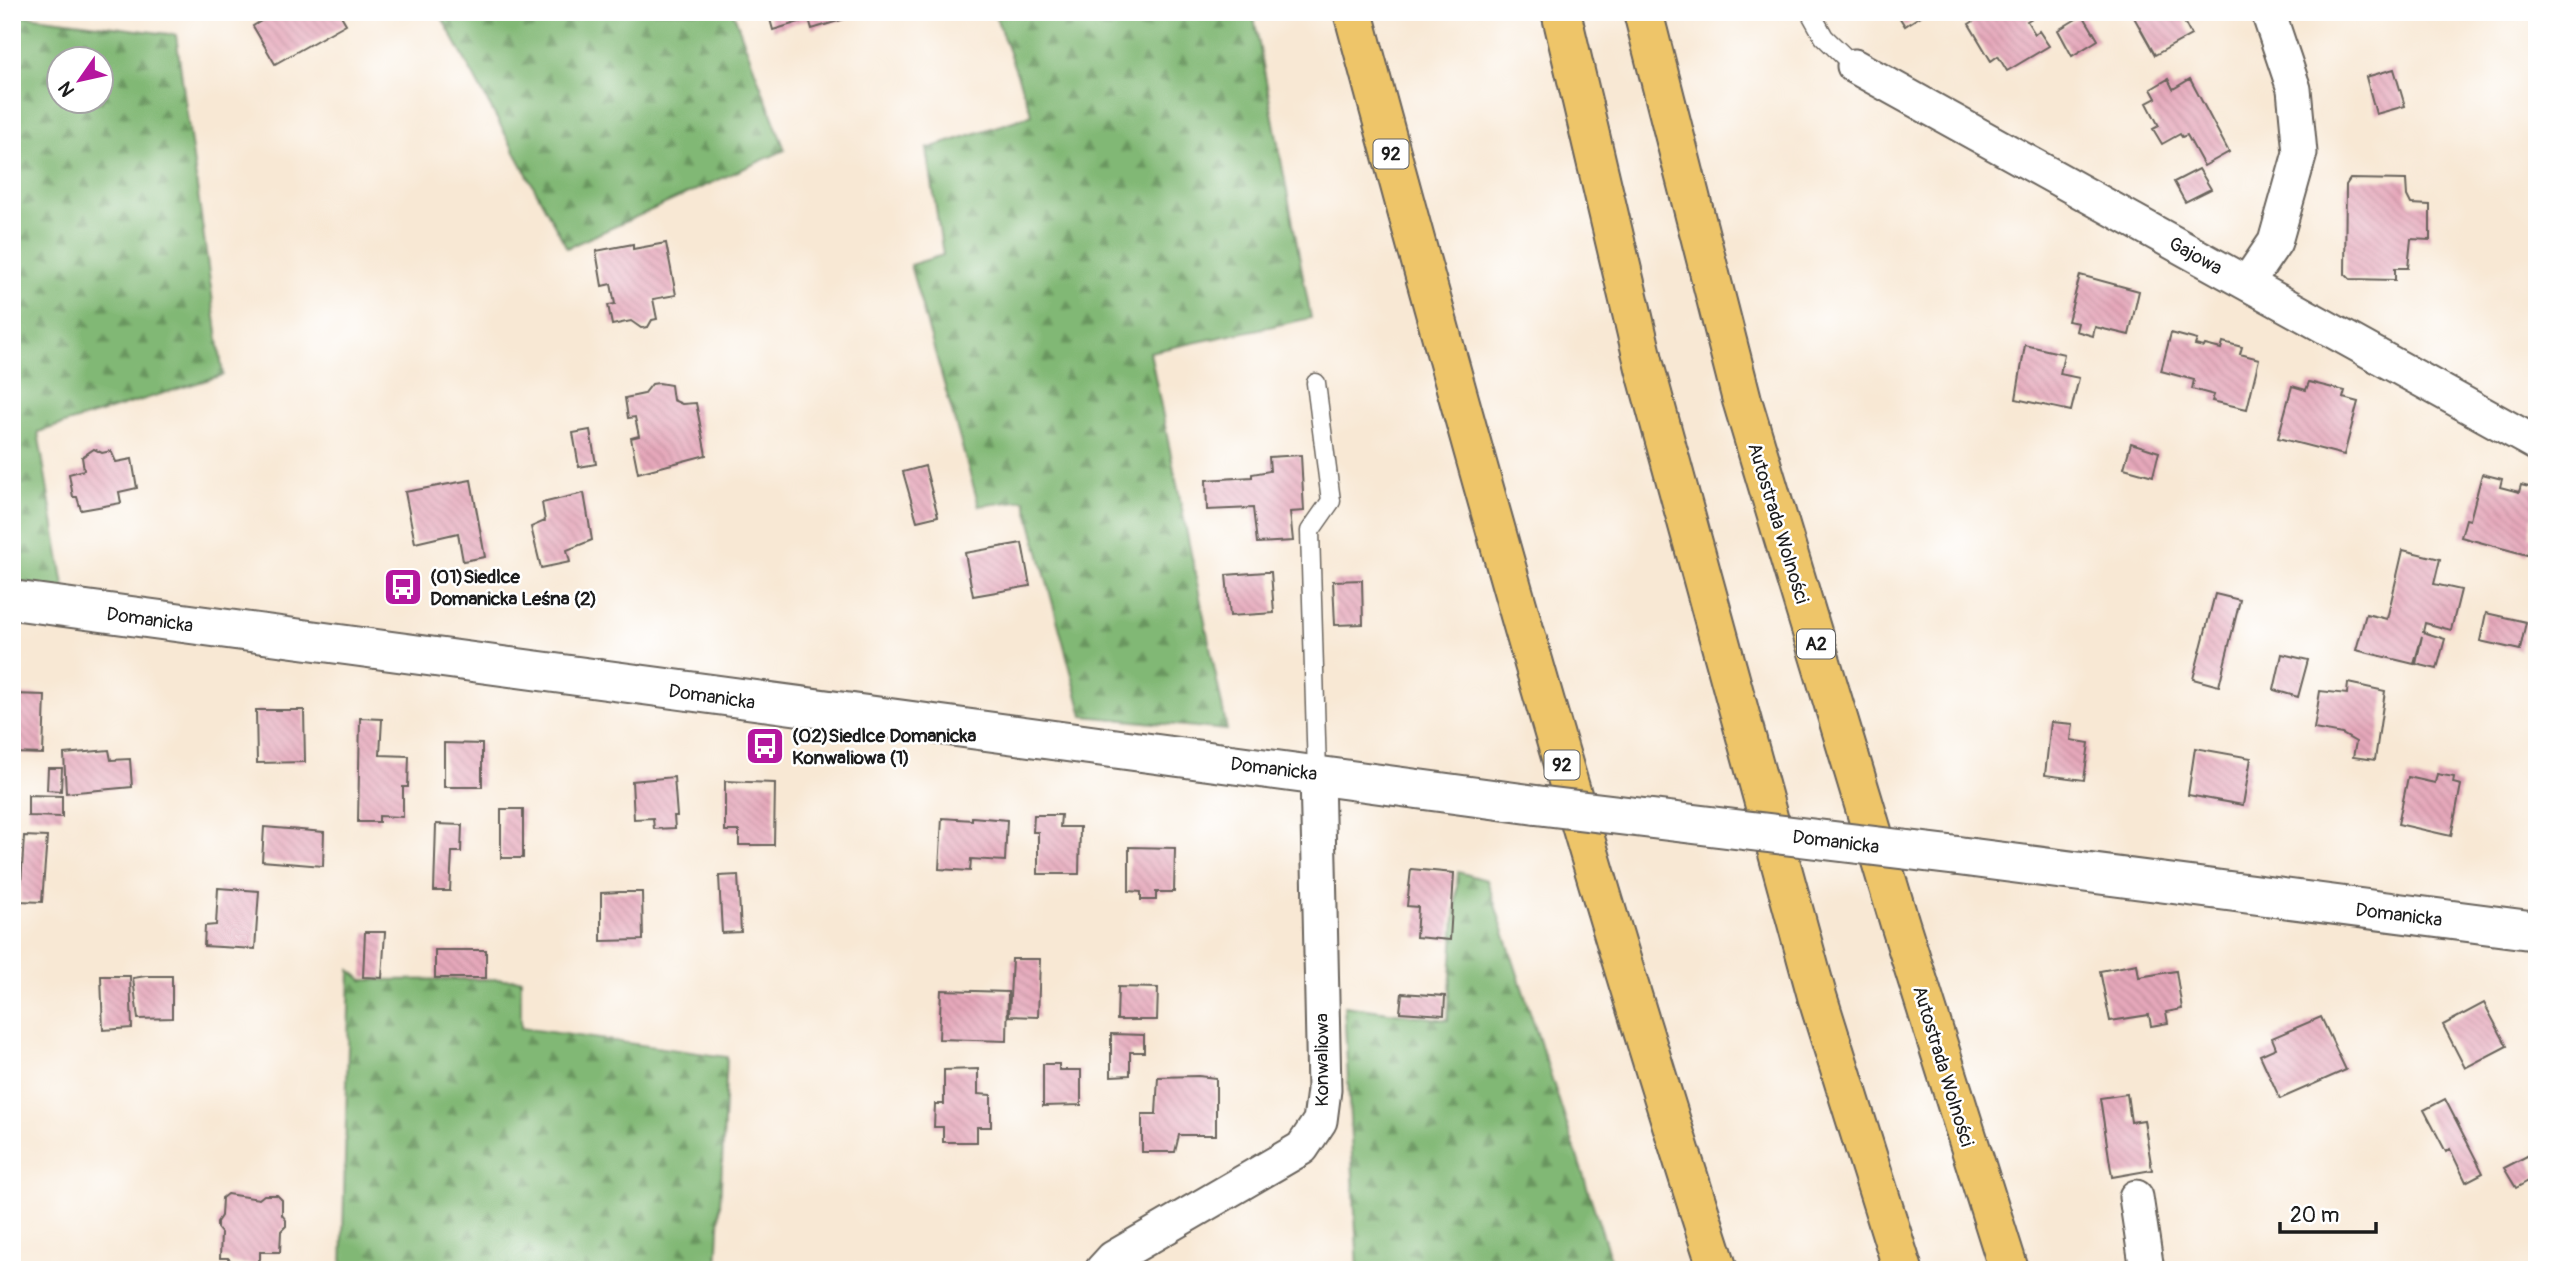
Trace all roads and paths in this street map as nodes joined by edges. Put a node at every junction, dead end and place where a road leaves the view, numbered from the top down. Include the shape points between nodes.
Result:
1 (1353, 12) edge
2 (1561, 12) edge
3 (1643, 12) edge
4 (1810, 12) edge
5 (2267, 12) edge
6 (1854, 66) joint
7 (2247, 283) junction
8 (1316, 383) dead end
9 (2537, 444) edge
10 (12, 600) edge
11 (1318, 773) junction
12 (2537, 931) edge
13 (2136, 1197) dead end
14 (1102, 1270) edge
15 (1718, 1270) edge
16 (1903, 1270) edge
17 (2008, 1270) edge
18 (2147, 1270) edge

1 - 15 main road, 92 via 1485,500 1630,994
2 - 16 main road via 1645,368 1817,996
3 - 17 main road, Autostrada Wolności / A2 via 1742,400
4 - 6 lane via 1824,37
5 - 7 street via 2294,89 2300,153 2275,243
6 - 7 street, Gajowa
7 - 9 street, Gajowa
8 - 11 lane via 1331,501 1310,531
10 - 11 street, Domanicka
11 - 12 street, Domanicka, bridge via 1536,805
11 - 14 street, Konwaliowa via 1324,1090 1320,1121 1302,1148 1114,1258
13 - 18 street

